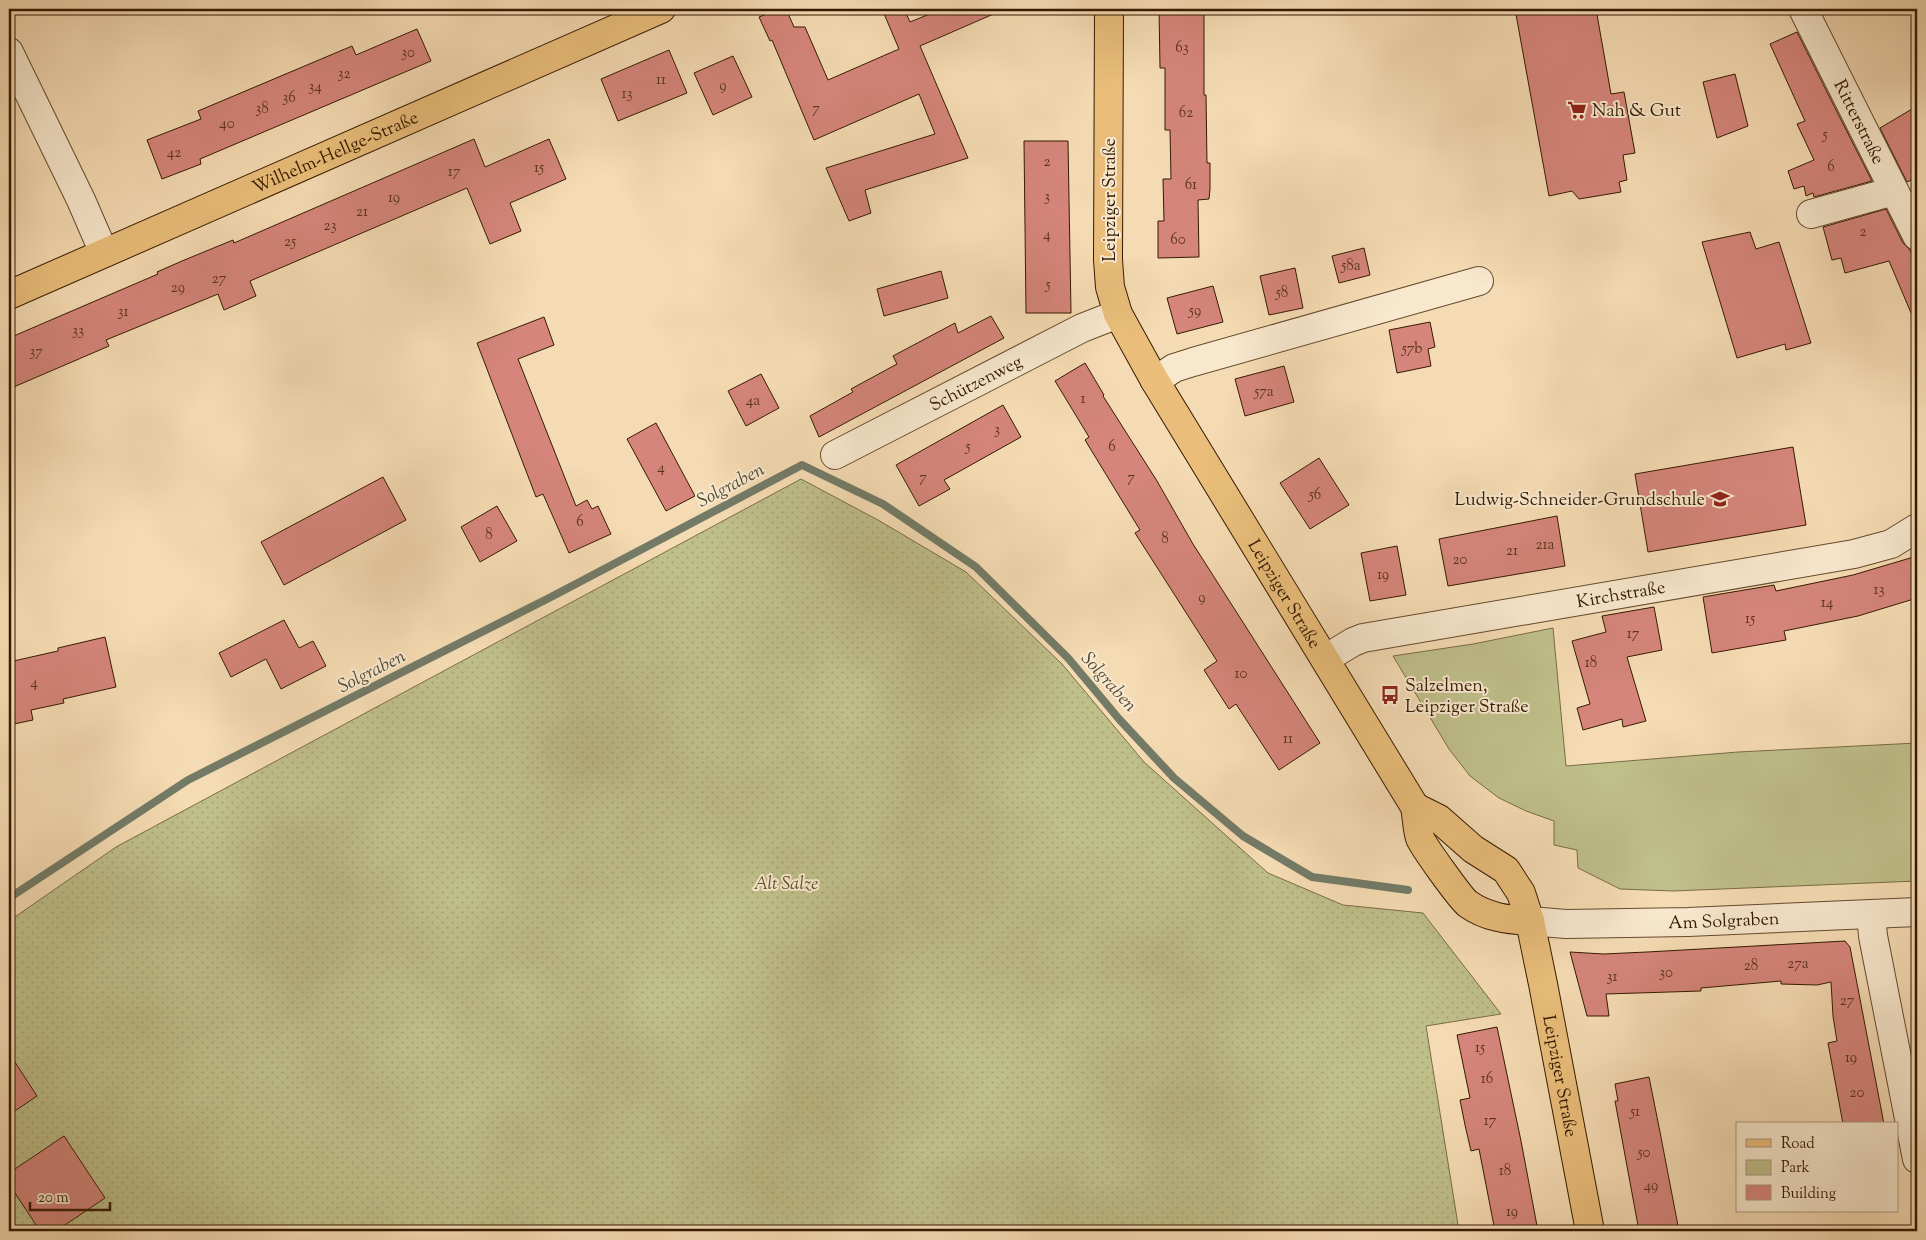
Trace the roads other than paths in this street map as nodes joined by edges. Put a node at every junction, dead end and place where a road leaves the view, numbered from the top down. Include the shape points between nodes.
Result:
1 (661, 9) edge
2 (1109, 9) edge
3 (1803, 9) edge
4 (9, 52) edge
5 (1894, 191) junction
6 (1811, 214) dead end
7 (1917, 236) edge
8 (104, 254) junction
9 (1480, 281) dead end
10 (9, 295) edge
11 (1118, 314) junction
12 (1155, 381) junction
13 (835, 455) dead end
14 (1917, 528) edge
15 (1325, 659) junction
16 (1415, 807) junction
17 (1917, 912) edge
18 (1871, 914) junction
19 (1530, 921) junction
20 (1917, 1159) edge
21 (1590, 1231) edge

1 - 8 main road, Wilhelm-Hellge-Straße
2 - 11 main road, Leipziger Straße via 1108,260 1110,287
3 - 5 street, Ritterstraße
4 - 8 street
5 - 6 street
5 - 7 street, Ritterstraße
8 - 10 main road, Wilhelm-Hellge-Straße
9 - 12 street via 1193,362 1174,368
11 - 12 main road, Leipziger Straße
11 - 13 street, Schützenweg via 1082,328
12 - 15 main road, Leipziger Straße
14 - 15 street, Kirchstraße via 1891,544 1854,554 1363,638
15 - 16 main road, Leipziger Straße
16 - 19 main road, Leipziger Straße via 1439,819 1473,849 1506,870 1521,893
16 - 19 main road, Leipziger Straße via 1420,838 1466,903 1488,915
17 - 18 street, Am Solgraben
18 - 19 street, Am Solgraben via 1688,922 1566,924
18 - 20 street
19 - 21 main road, Leipziger Straße

